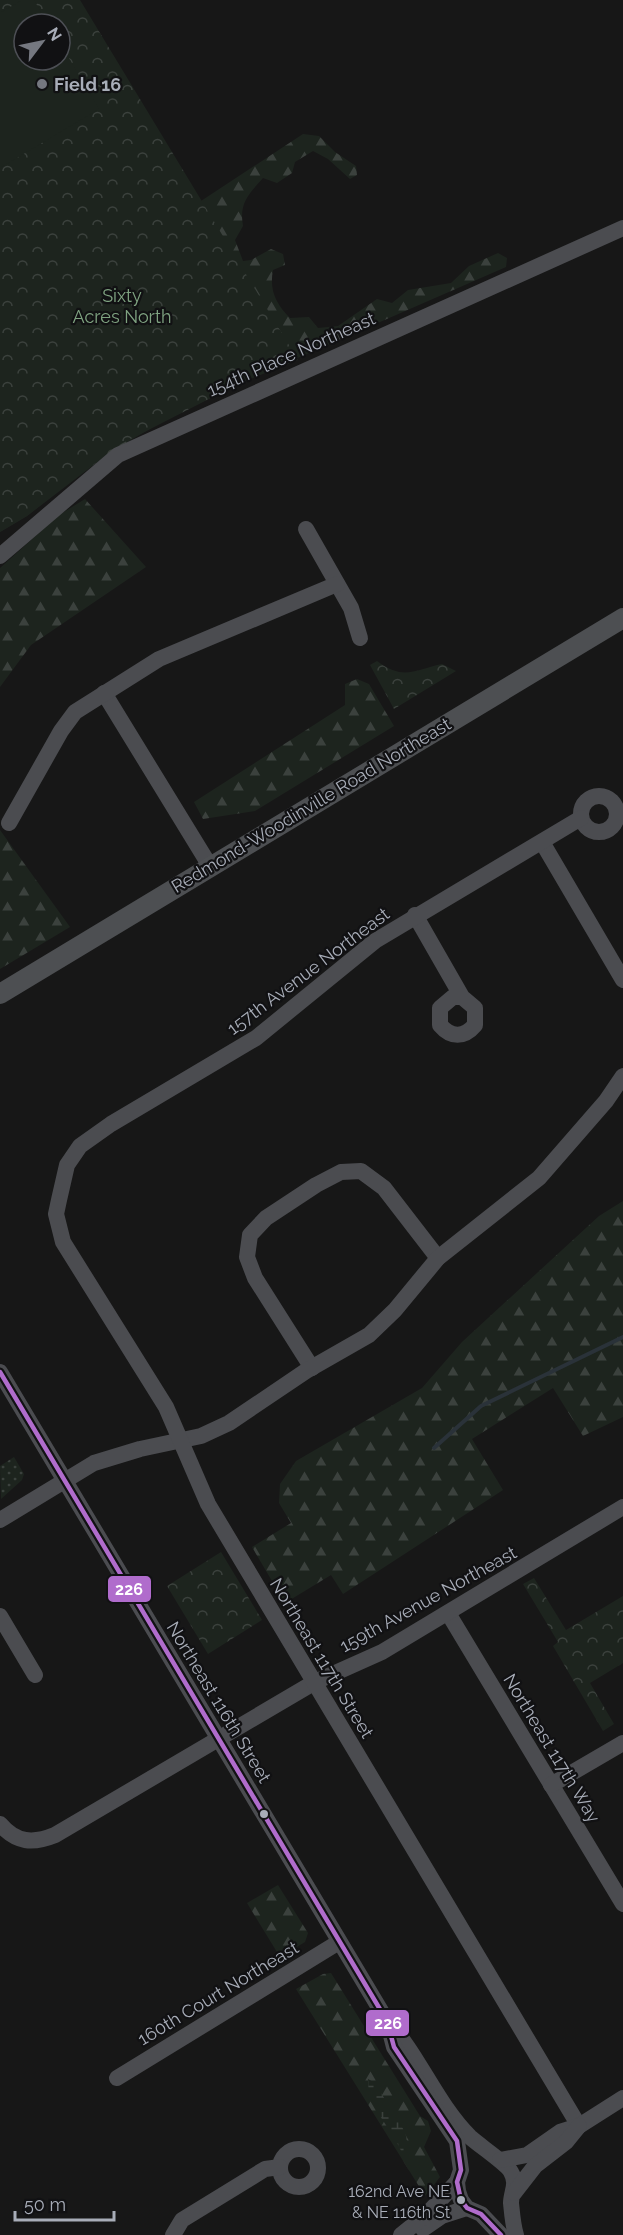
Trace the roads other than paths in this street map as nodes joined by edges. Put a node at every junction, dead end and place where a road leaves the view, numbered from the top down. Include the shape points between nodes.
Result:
1 (623, 228) edge
2 (306, 529) dead end
3 (0, 556) edge
4 (337, 584) junction
5 (623, 618) edge
6 (360, 638) dead end
7 (104, 693) junction
8 (581, 818) dead end
9 (9, 823) dead end
10 (542, 842) junction
11 (210, 866) junction
12 (415, 915) junction
13 (623, 980) edge
14 (0, 994) edge
15 (462, 997) dead end
16 (623, 1076) edge
17 (59, 1200) joint
18 (438, 1258) junction
19 (312, 1368) junction
20 (0, 1372) edge
21 (182, 1442) junction
22 (65, 1481) junction
23 (623, 1507) edge
24 (0, 1520) edge
25 (448, 1613) junction
26 (0, 1616) edge
27 (35, 1675) dead end
28 (315, 1682) junction
29 (219, 1738) junction
30 (623, 1743) edge
31 (551, 1785) junction
32 (0, 1824) edge
33 (623, 1904) edge
34 (339, 1942) junction
35 (387, 2021) junction
36 (117, 2078) dead end
37 (623, 2098) edge
38 (579, 2126) junction
39 (496, 2159) junction
40 (280, 2167) dead end
41 (459, 2176) junction
42 (513, 2197) junction
43 (474, 2211) junction
44 (173, 2235) edge
45 (401, 2235) edge
46 (415, 2235) edge
47 (501, 2235) edge
48 (516, 2235) edge

1 - 3 street, 154th Place Northeast via 118,454
2 - 4 street
4 - 6 street via 351,608
4 - 7 street via 159,659
5 - 11 main road, Redmond-Woodinville Road Northeast
7 - 9 street via 75,712 61,731
7 - 11 street
8 - 10 street, 157th Avenue Northeast
10 - 12 street, 157th Avenue Northeast
10 - 13 street
11 - 14 main road, Redmond-Woodinville Road Northeast
12 - 15 street
12 - 17 street, 157th Avenue Northeast via 340,968 256,1038 80,1146 67,1165
16 - 18 street via 539,1178
17 - 21 street, Northeast 117th Street via 56,1214 63,1242 166,1407
18 - 19 street via 369,1335
18 - 19 street via 384,1188 361,1171 341,1172 266,1218 249,1235 247,1257 255,1278
19 - 21 street via 229,1423
20 - 22 street, Northeast 116th Street
21 - 22 street via 94,1463
21 - 28 street, Northeast 117th Street via 208,1504
22 - 24 street
22 - 29 street, Northeast 116th Street
23 - 25 street, 159th Avenue Northeast
25 - 28 street, 159th Avenue Northeast via 382,1652
25 - 31 street, Northeast 117th Way
26 - 27 street
28 - 29 street, 159th Avenue Northeast
28 - 38 street, Northeast 117th Street
29 - 32 street, 159th Avenue Northeast via 55,1835 30,1842 10,1835
29 - 34 street, Northeast 116th Street
30 - 31 street
31 - 33 street, Northeast 117th Way
34 - 35 street, Northeast 116th Street
34 - 36 street, 160th Court Northeast
35 - 39 street, Northeast 116th Street via 404,2040 458,2123
35 - 41 street, Northeast 116th Street via 394,2047 457,2141
37 - 38 street
38 - 39 street via 560,2132 528,2155
38 - 42 street via 566,2142 535,2166
39 - 41 street via 475,2159
39 - 42 street, Northeast 116th Street via 511,2171
40 - 44 street via 265,2169 182,2220
41 - 43 street, Northeast 116th Street via 461,2200
41 - 45 street via 427,2214
42 - 43 street via 493,2214
42 - 48 street, Northeast 116th Street
43 - 46 street via 442,2216
43 - 47 street, Northeast 116th Street

